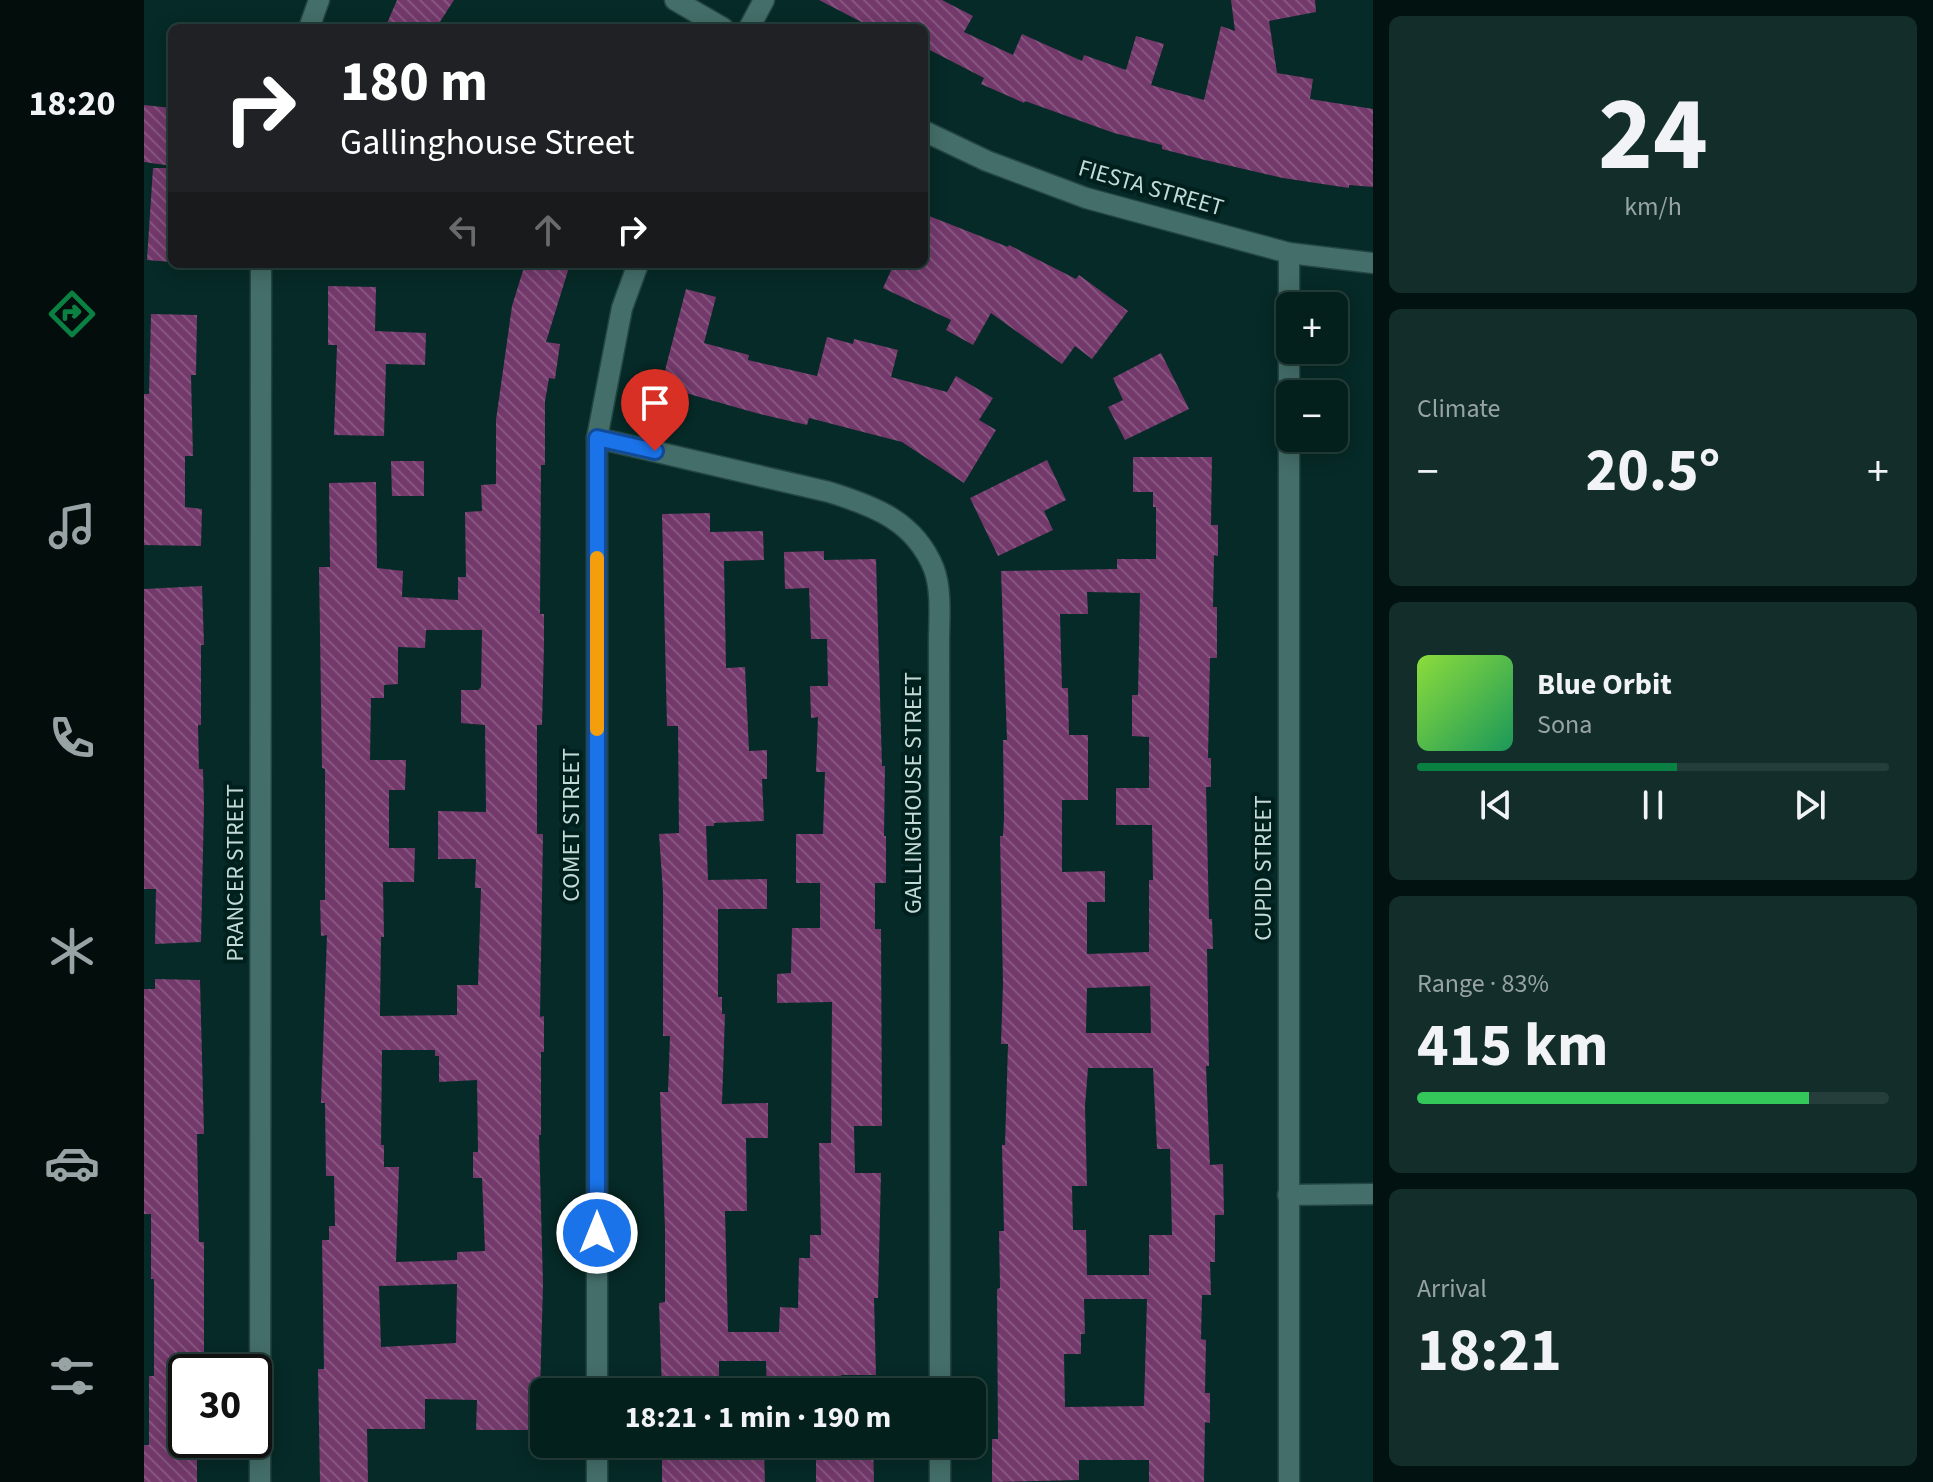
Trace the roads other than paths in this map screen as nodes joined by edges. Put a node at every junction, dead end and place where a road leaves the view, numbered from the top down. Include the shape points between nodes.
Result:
1 (319, 0) edge
2 (675, 0) edge
3 (764, 0) edge
4 (310, 24) edge
5 (716, 24) edge
6 (751, 24) edge
7 (928, 133) edge
8 (1289, 253) junction
9 (1373, 263) edge
10 (261, 268) edge
11 (637, 268) edge
12 (597, 438) junction
13 (1373, 1194) edge
14 (1288, 1195) junction
15 (597, 1378) edge
16 (940, 1378) edge
17 (597, 1458) edge
18 (940, 1458) edge
19 (260, 1482) edge
20 (597, 1482) edge
21 (940, 1482) edge
22 (1289, 1482) edge

1 - 4 street
2 - 5 street
3 - 6 street
7 - 8 street, FIESTA STREET via 1086,198
8 - 9 street, FIESTA STREET
8 - 14 street, CUPID STREET
10 - 19 street, PRANCER STREET
11 - 12 street, COMET STREET via 622,308
12 - 15 street, COMET STREET
12 - 16 street, GALLINGHOUSE STREET via 857,500 891,514 935,571
13 - 14 street
14 - 22 street, CUPID STREET
17 - 20 street
18 - 21 street

